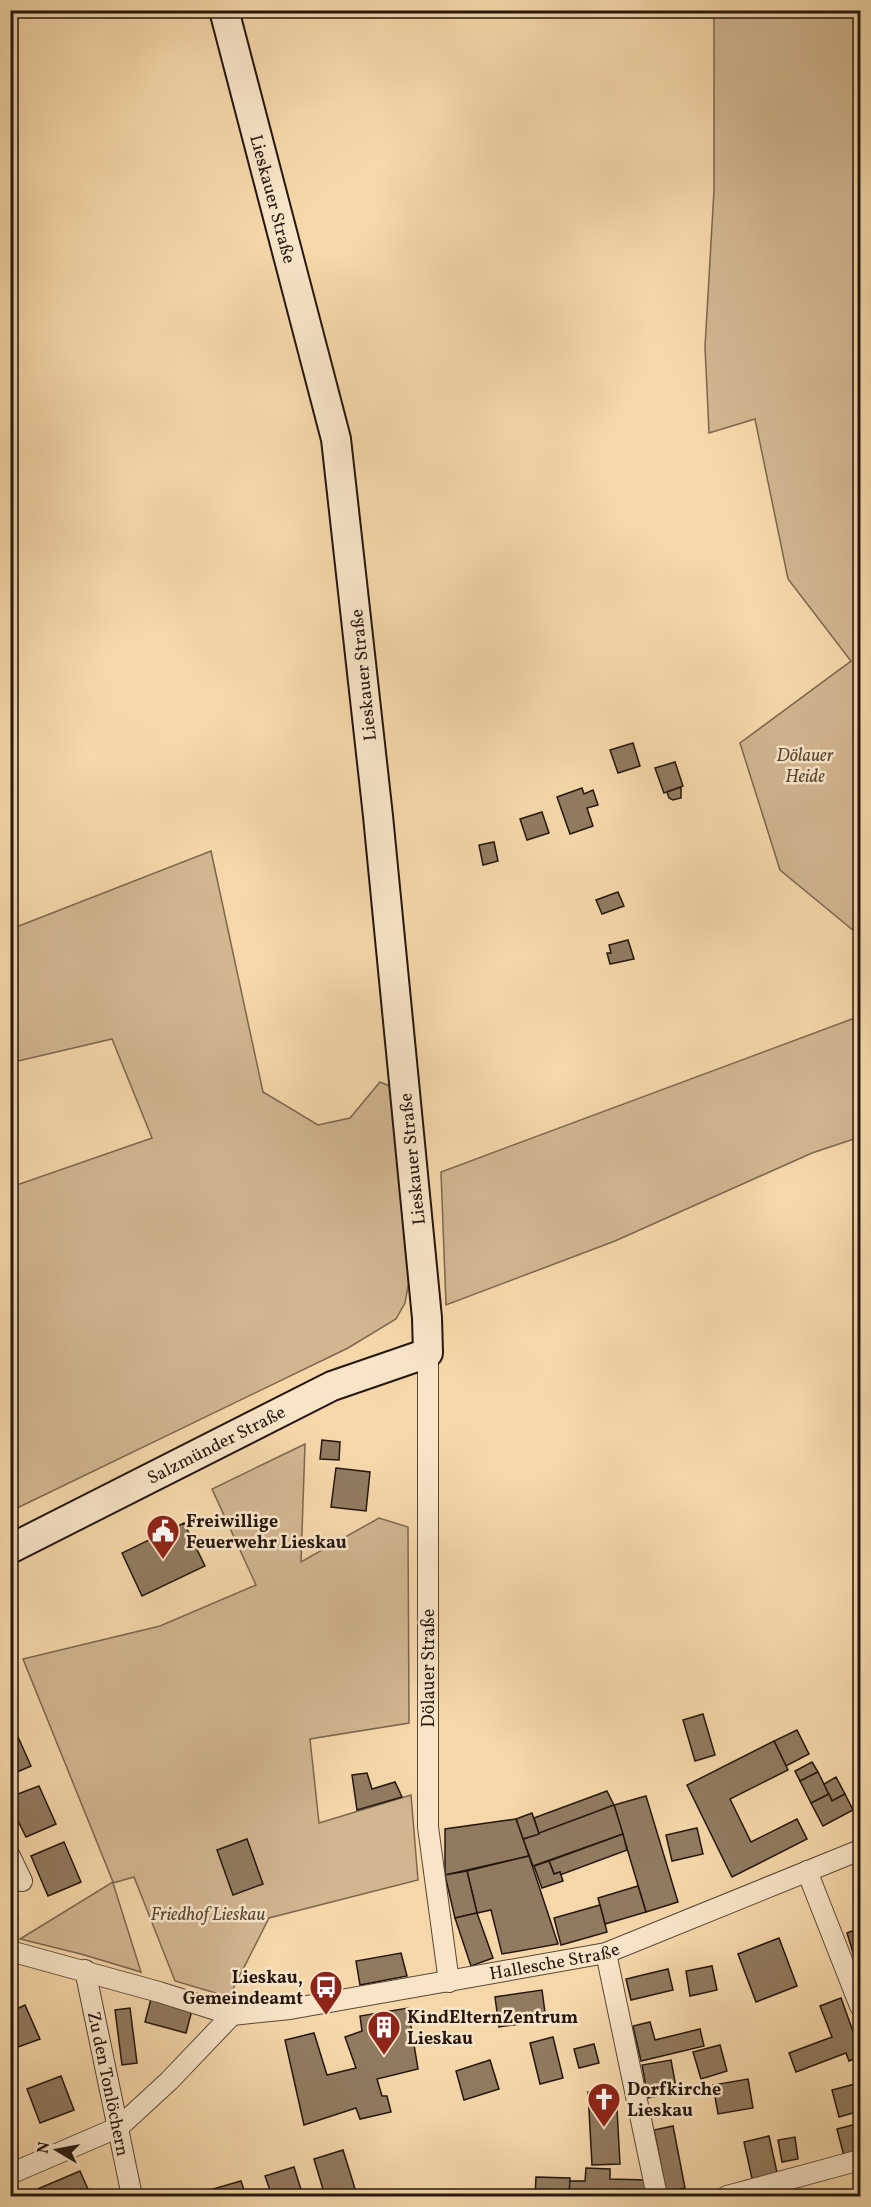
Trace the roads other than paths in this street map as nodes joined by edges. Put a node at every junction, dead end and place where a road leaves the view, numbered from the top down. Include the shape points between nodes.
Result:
1 (224, 10) edge
2 (428, 1353) junction
3 (10, 1549) edge
4 (861, 1850) edge
5 (10, 1856) edge
6 (807, 1871) junction
7 (22, 1881) dead end
8 (10, 1951) edge
9 (606, 1953) junction
10 (85, 1970) junction
11 (449, 1982) junction
12 (861, 2007) edge
13 (232, 2015) junction
14 (119, 2127) junction
15 (861, 2160) edge
16 (10, 2174) edge
17 (132, 2196) edge
18 (657, 2196) edge
19 (726, 2196) edge

1 - 2 street, Lieskauer Straße via 336,439 378,816
2 - 3 street, Salzmünder Straße via 332,1386
2 - 11 street, Dölauer Straße via 428,1827
4 - 6 street, Hallesche Straße
5 - 7 street
6 - 9 street, Hallesche Straße
6 - 12 street
8 - 10 street, Hallesche Straße
9 - 11 street, Hallesche Straße
9 - 18 street
10 - 13 street, Hallesche Straße
10 - 14 street, Zu den Tonlöchern
11 - 13 street, Hallesche Straße
13 - 14 street
14 - 16 street
14 - 17 street, Zu den Tonlöchern
15 - 19 street

